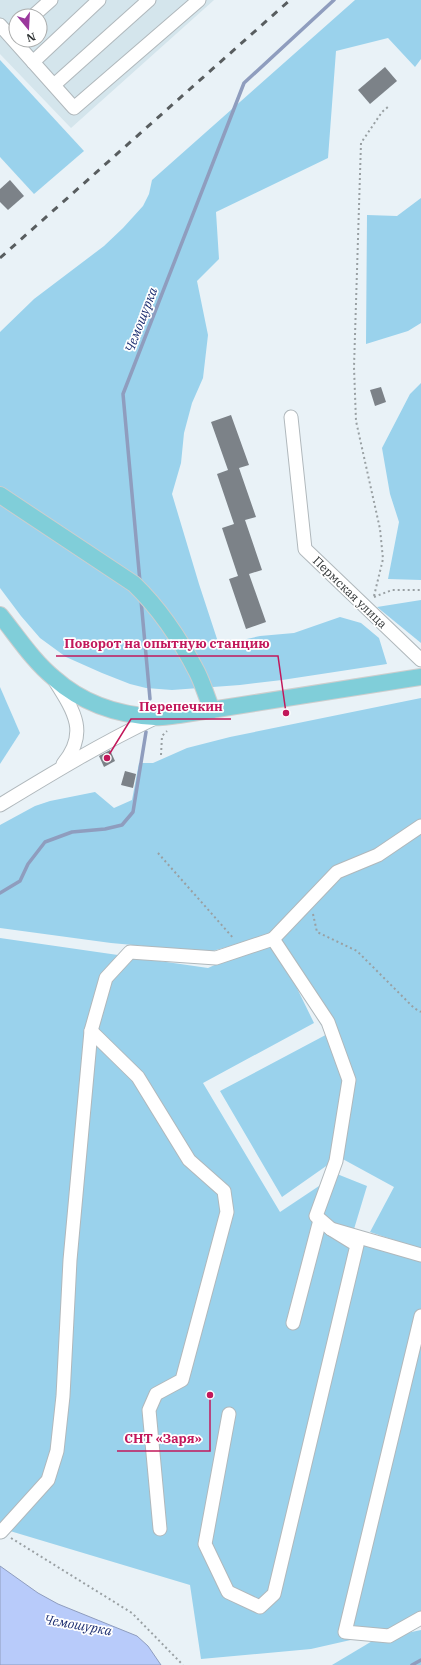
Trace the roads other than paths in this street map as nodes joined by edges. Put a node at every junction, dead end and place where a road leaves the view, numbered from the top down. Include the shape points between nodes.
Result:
1 (51, 0) edge
2 (99, 0) edge
3 (149, 0) edge
4 (199, 0) edge
5 (42, 8) edge
6 (23, 48) edge
7 (32, 62) junction
8 (54, 85) junction
9 (291, 417) dead end
10 (0, 495) edge
11 (0, 615) edge
12 (421, 660) edge
13 (421, 677) edge
14 (53, 678) junction
15 (212, 710) junction
16 (160, 723) junction
17 (60, 768) junction
18 (0, 804) edge
19 (421, 826) edge
20 (273, 939) junction
21 (91, 1031) junction
22 (320, 1220) junction
23 (331, 1229) junction
24 (421, 1255) edge
25 (421, 1316) edge
26 (293, 1323) dead end
27 (229, 1414) dead end
28 (160, 1529) dead end
29 (1, 1532) road end
30 (421, 1618) edge

1 - 5 street
2 - 7 street
3 - 8 street
4 - 8 street via 74,108
6 - 7 street
7 - 8 street
9 - 12 street, Пермская улица via 305,549
10 - 15 main road via 134,584 148,597 198,673
11 - 14 main road
13 - 15 main road
14 - 16 main road via 82,699 107,709
14 - 17 street via 75,716 77,730 76,744
15 - 16 main road
16 - 17 street via 116,736
17 - 18 street
19 - 20 street via 378,856 337,872
20 - 21 street via 216,958 130,952 106,978
20 - 22 street via 328,1022 349,1080 336,1161 316,1216
21 - 28 street via 138,1078 189,1160 224,1191 227,1212 182,1380 156,1394 149,1410
21 - 29 street via 70,1260 63,1396 57,1451 48,1480
22 - 23 street
22 - 26 street
23 - 24 street
23 - 27 street via 357,1246 274,1594 260,1607 228,1592 205,1544
25 - 30 street via 345,1632 389,1636

